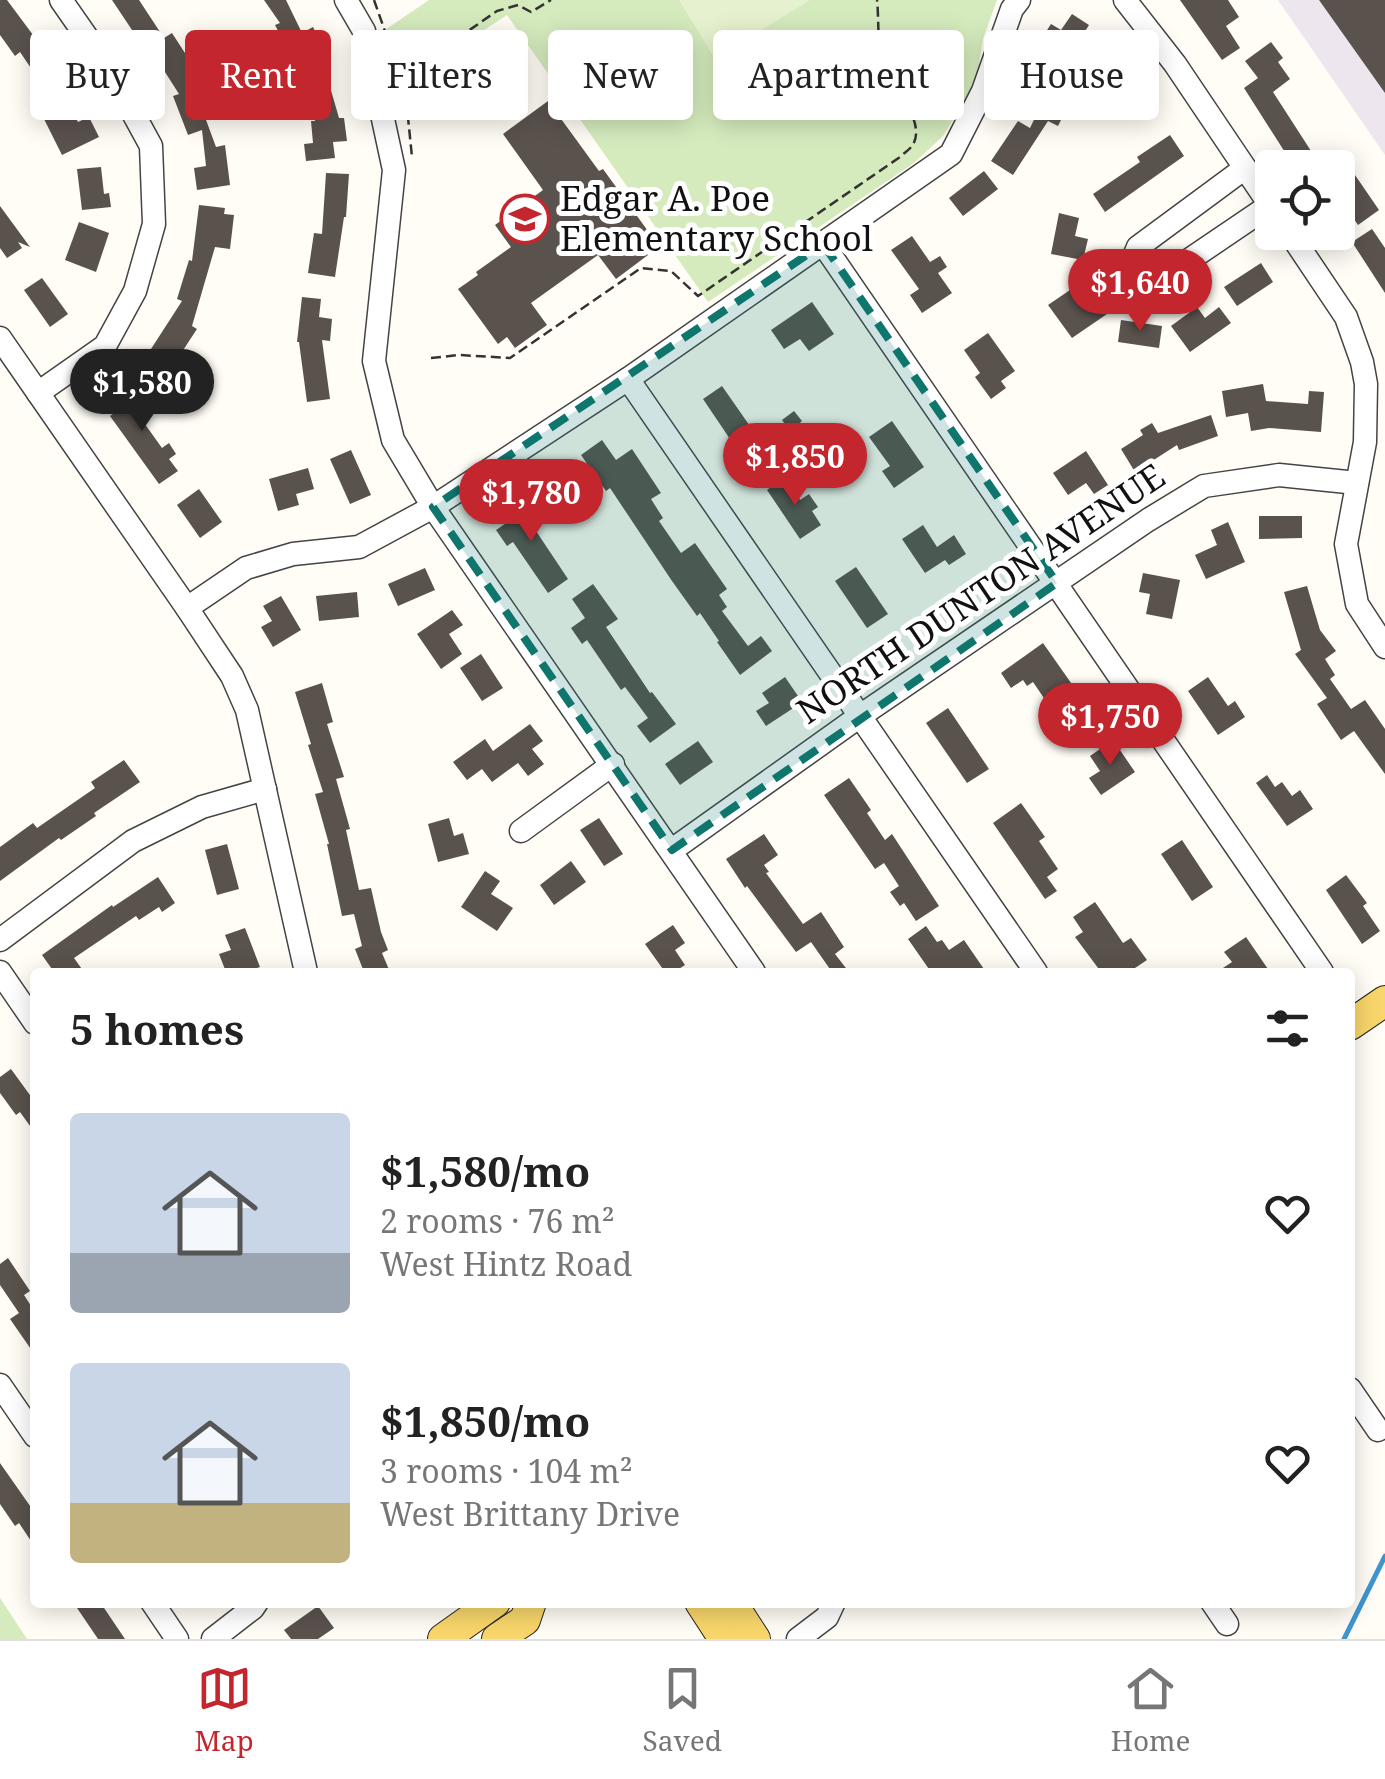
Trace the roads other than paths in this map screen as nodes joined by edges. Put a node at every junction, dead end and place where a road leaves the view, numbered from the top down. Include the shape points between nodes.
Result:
1 (60, 0) edge
2 (346, 0) edge
3 (1019, 0) edge
4 (1125, 0) edge
5 (1245, 168) junction
6 (1255, 183) edge
7 (1255, 217) edge
8 (823, 244) junction
9 (1301, 250) edge
10 (0, 338) edge
11 (628, 379) junction
12 (38, 393) junction
13 (1376, 426) edge
14 (1385, 467) edge
15 (1359, 473) junction
16 (434, 507) junction
17 (1058, 583) junction
18 (187, 608) junction
19 (1385, 647) edge
20 (860, 716) junction
21 (613, 764) junction
22 (265, 789) junction
23 (520, 831) dead end
24 (672, 850) junction
25 (0, 940) edge
26 (305, 968) edge
27 (749, 968) edge
28 (1033, 968) edge
29 (1319, 968) edge
30 (0, 972) edge
31 (1385, 1000) edge
32 (30, 1015) edge
33 (1355, 1018) edge
34 (0, 1386) edge
35 (1355, 1396) edge
36 (30, 1429) edge
37 (1378, 1430) dead end
38 (156, 1608) edge
39 (252, 1608) edge
40 (487, 1608) edge
41 (529, 1608) edge
42 (704, 1608) edge
43 (734, 1608) edge
44 (831, 1608) edge
45 (1216, 1608) edge
46 (1227, 1624) dead end
47 (177, 1639) edge
48 (213, 1639) edge
49 (443, 1639) edge
50 (497, 1639) edge
51 (724, 1639) edge
52 (755, 1639) edge
53 (798, 1639) edge

1 - 12 street via 151,146 154,224 135,292 105,346
2 - 16 street via 364,31 394,170 374,362 393,440
3 - 8 street via 951,154
4 - 5 street
5 - 6 street
5 - 7 street via 1138,246 1134,264 1148,279 1161,279
8 - 11 street
8 - 17 street
9 - 13 street via 1346,316
10 - 12 street
11 - 16 street
11 - 20 street
12 - 18 street
13 - 15 street
14 - 15 street, NORTH DUNTON AVENUE
15 - 17 street, NORTH DUNTON AVENUE via 1204,486
15 - 19 street via 1346,544 1357,604
16 - 18 street via 359,547 246,568
16 - 21 street
17 - 20 street, NORTH DUNTON AVENUE
17 - 29 street
18 - 22 street via 247,710
20 - 24 street, NORTH DUNTON AVENUE
20 - 28 street
21 - 23 street
21 - 24 street
22 - 25 street via 202,807 133,841
22 - 26 street
24 - 27 street
30 - 32 street
31 - 33 main road
34 - 36 street
35 - 37 street
38 - 47 street
39 - 48 street
40 - 49 main road
41 - 50 main road via 525,1620
42 - 51 main road
43 - 52 main road
44 - 53 street
45 - 46 street

